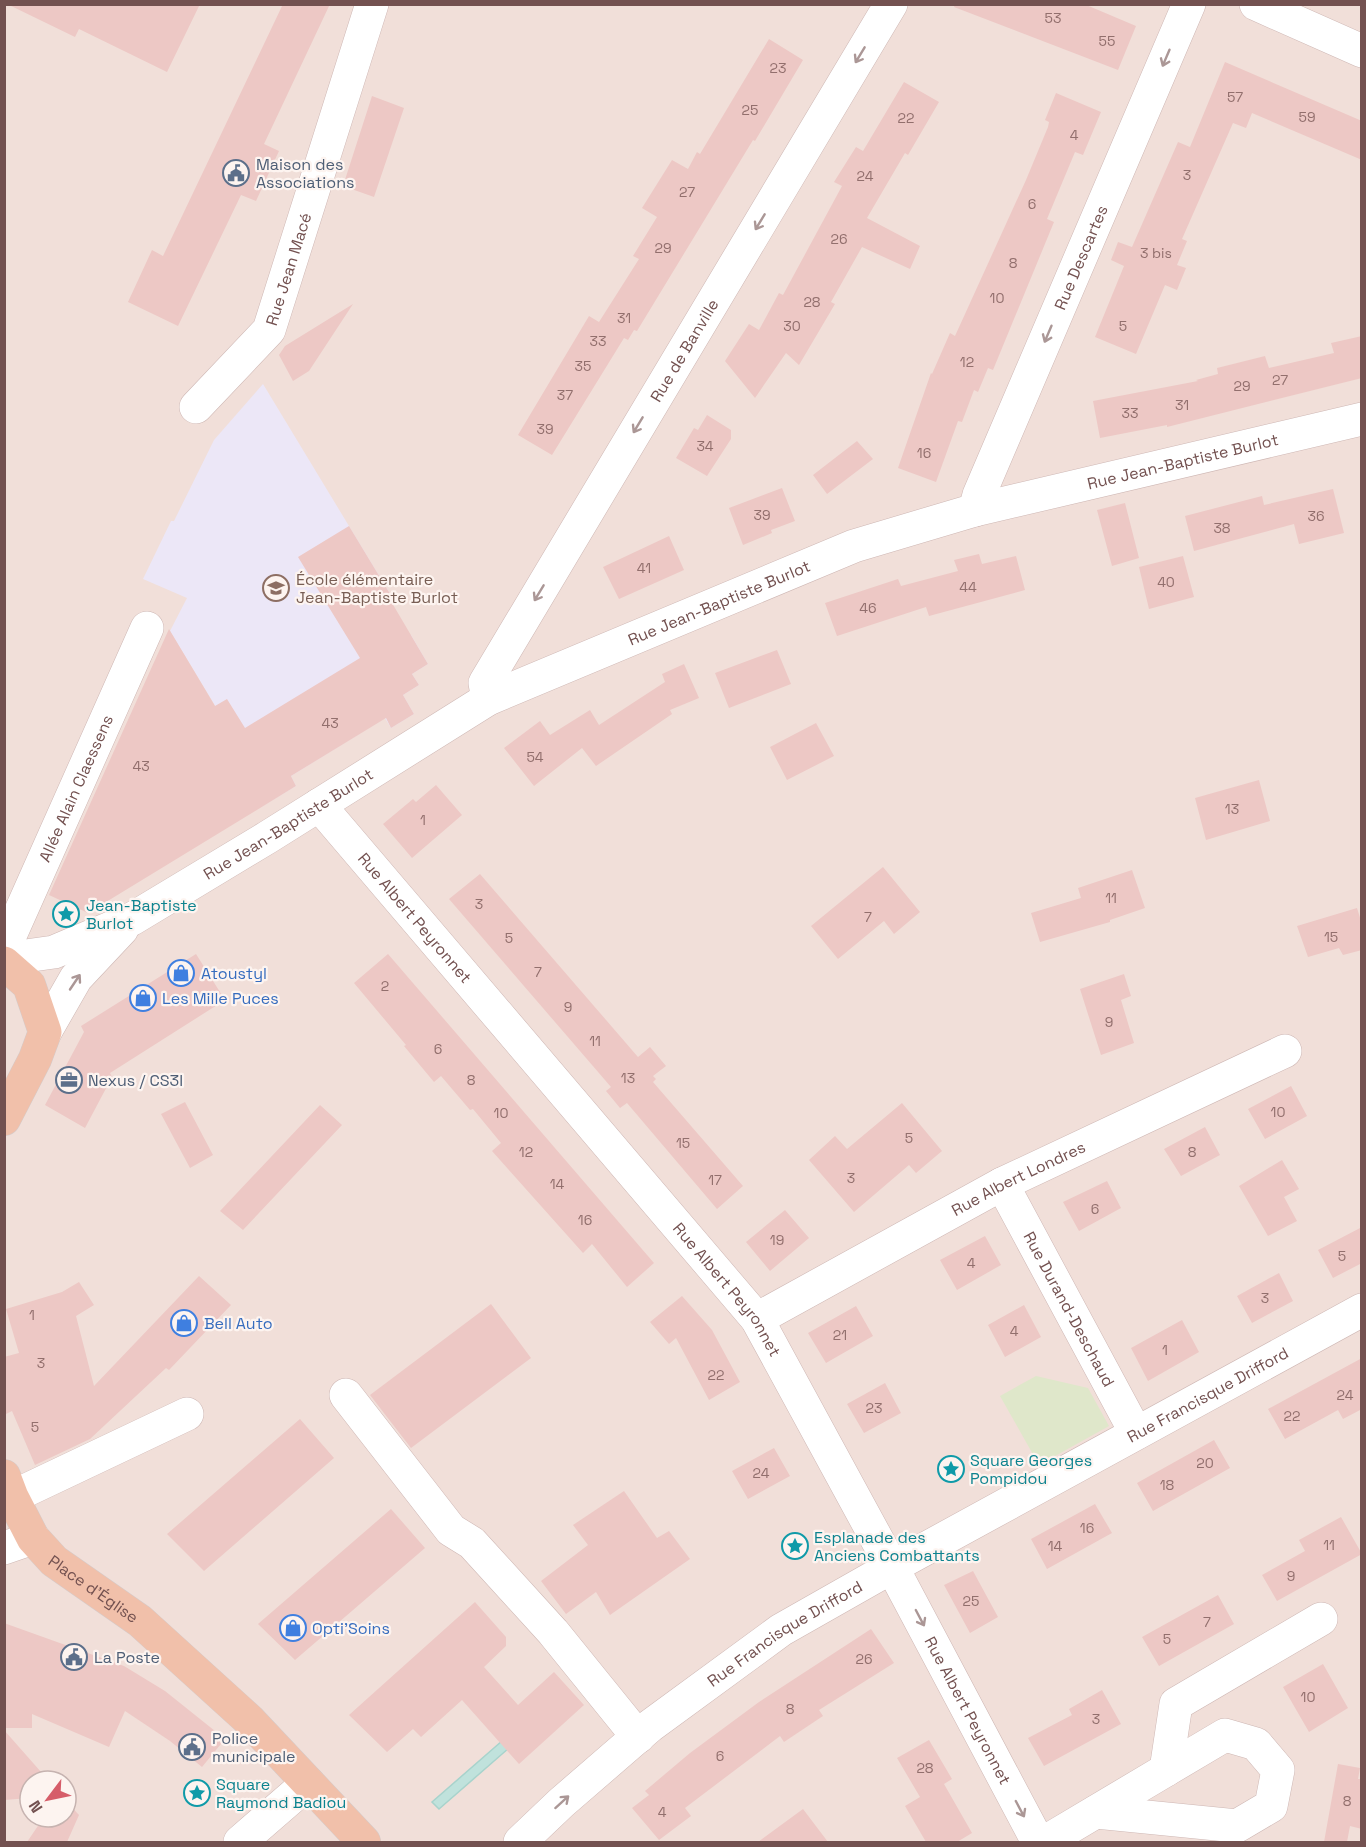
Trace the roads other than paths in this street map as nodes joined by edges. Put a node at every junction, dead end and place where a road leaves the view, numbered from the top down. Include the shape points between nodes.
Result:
1 (372, 4) edge
2 (891, 4) edge
3 (1189, 4) edge
4 (1256, 4) edge
5 (1362, 51) edge
6 (196, 407) dead end
7 (1362, 419) edge
8 (975, 510) junction
9 (147, 628) dead end
10 (488, 699) junction
11 (319, 805) junction
12 (132, 919) junction
13 (4, 949) edge
14 (4, 961) edge
15 (45, 1032) junction
16 (1285, 1051) dead end
17 (4, 1119) edge
18 (1002, 1184) junction
19 (1362, 1310) edge
20 (758, 1319) junction
21 (346, 1395) dead end
22 (187, 1414) dead end
23 (1136, 1433) junction
24 (8, 1487) edge
25 (19, 1543) edge
26 (892, 1567) junction
27 (1321, 1619) dead end
28 (638, 1737) junction
29 (1166, 1770) junction
30 (308, 1784) junction
31 (1096, 1812) junction
32 (240, 1842) edge
33 (364, 1842) edge
34 (520, 1842) edge
35 (1038, 1842) edge
36 (1045, 1842) edge

1 - 6 street, Rue Jean Macé via 269,330
2 -> 10 street, Rue de Banville via 485,683
3 -> 8 street, Rue Descartes
4 - 5 street
7 - 8 street, Rue Jean-Baptiste Burlot
8 - 10 street, Rue Jean-Baptiste Burlot via 854,546
9 - 13 street, Allée Alain Claessens
10 - 11 street, Rue Jean-Baptiste Burlot
11 - 12 street, Rue Jean-Baptiste Burlot
11 - 20 street, Rue Albert Peyronnet
12 - 14 street, Rue Jean-Baptiste Burlot via 54,952
15 -> 12 street, Rue Jean-Baptiste Burlot via 76,978
14 - 15 main road via 29,985
15 - 17 main road
16 - 18 street, Rue Albert Londres
18 - 20 street, Rue Albert Londres
18 - 23 street, Rue Durand-Deschaud
19 - 23 street, Rue Francisque Drifford
20 - 26 street, Rue Albert Peyronnet
21 - 28 street via 451,1530 472,1543 545,1623
22 - 24 street
23 - 26 street, Rue Francisque Drifford
24 - 25 main road, Place d'Église
25 - 30 main road, Place d'Église via 54,1561 140,1621 249,1720
26 - 28 street, Rue Francisque Drifford via 781,1630
26 -> 35 street, Rue Albert Peyronnet
27 - 29 street via 1176,1704
34 -> 28 street, Rue Francisque Drifford
29 - 31 street
29 - 31 street via 1225,1735 1256,1744 1278,1770 1271,1806 1237,1826
30 - 32 street
30 - 33 main road, Place d'Église
31 - 36 street

